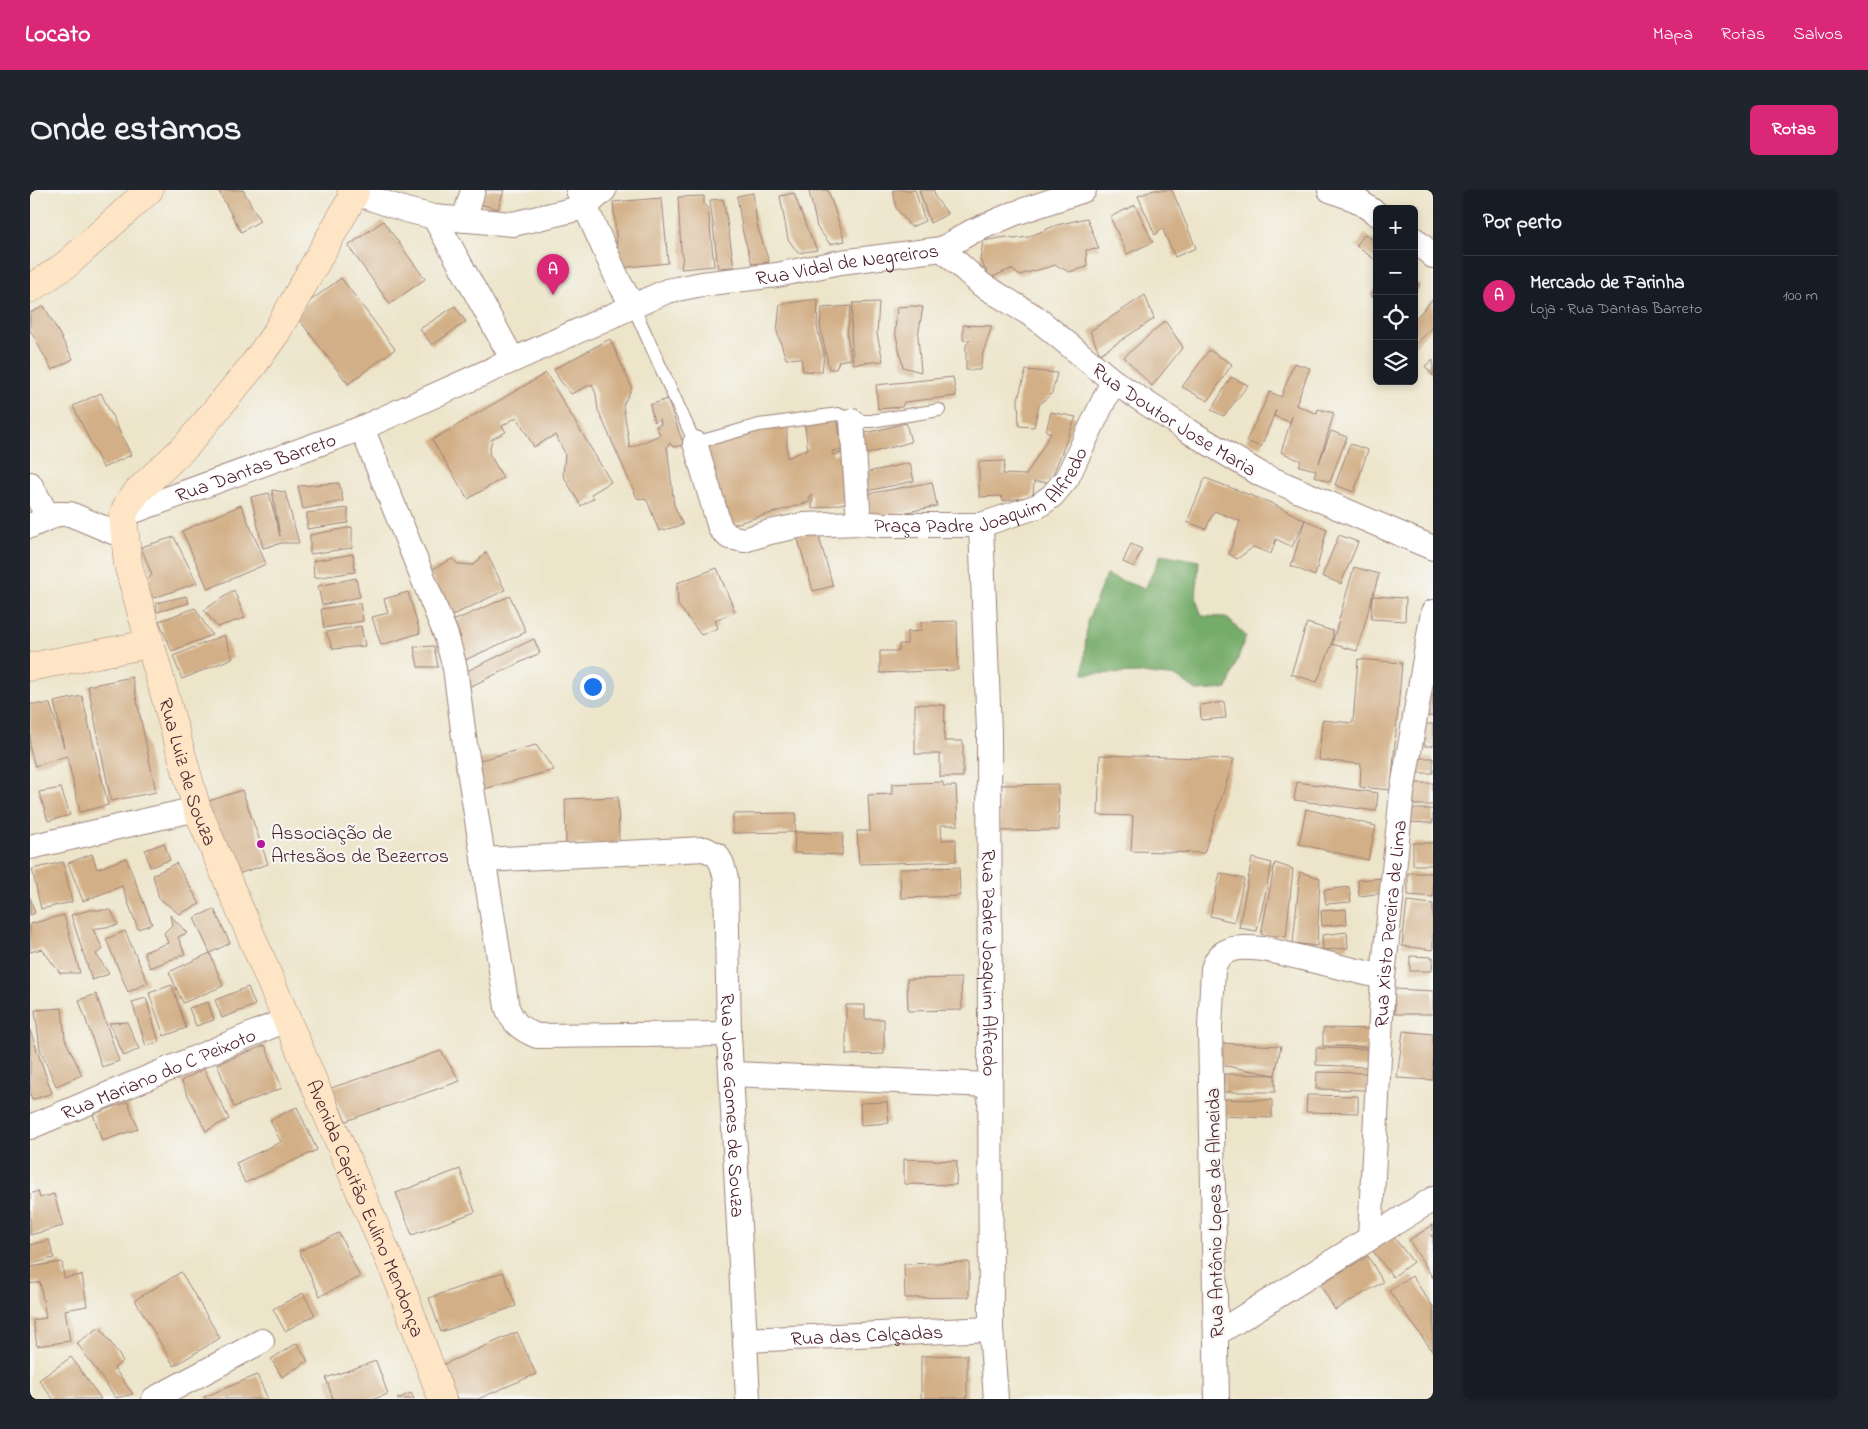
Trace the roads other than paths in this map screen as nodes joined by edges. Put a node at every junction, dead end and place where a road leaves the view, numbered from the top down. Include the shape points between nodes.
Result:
1 (149, 190) edge
2 (474, 190) edge
3 (604, 190) edge
4 (1084, 190) edge
5 (1330, 190) edge
6 (354, 191) edge
7 (581, 199) edge
8 (1373, 211) edge
9 (434, 217) junction
10 (464, 220) junction
11 (1418, 243) edge
12 (942, 249) junction
13 (1433, 256) edge
14 (30, 288) edge
15 (633, 306) junction
16 (512, 360) junction
17 (1113, 381) junction
18 (939, 410) dead end
19 (852, 421) junction
20 (362, 428) junction
21 (695, 443) junction
22 (30, 484) edge
23 (39, 522) edge
24 (859, 523) junction
25 (981, 525) junction
26 (124, 526) junction
27 (1433, 548) edge
28 (1433, 612) edge
29 (149, 644) junction
30 (30, 667) edge
31 (197, 809) junction
32 (30, 847) edge
33 (483, 860) junction
34 (1383, 977) junction
35 (286, 1020) junction
36 (729, 1034) junction
37 (732, 1074) junction
38 (990, 1085) junction
39 (30, 1127) edge
40 (1433, 1199) edge
41 (1370, 1237) junction
42 (991, 1329) junction
43 (1216, 1334) junction
44 (745, 1340) junction
45 (262, 1341) dead end
46 (154, 1399) edge
47 (442, 1399) edge
48 (748, 1399) edge
49 (996, 1399) edge
50 (1217, 1399) edge

1 - 14 main road via 66,265
2 - 10 street
3 - 7 street
4 - 12 street, Rua Vidal de Negreiros via 1013,214
5 - 8 street via 1357,200
6 - 9 street
6 - 26 main road, Rua Dantas Barreto via 276,333 186,445 138,491 128,504
7 - 10 street via 512,224
7 - 15 street
9 - 10 street
9 - 16 street
11 - 13 street
12 - 15 street, Rua Vidal de Negreiros via 685,287
12 - 17 street, Rua Doutor Jose Maria via 982,284 1034,317
15 - 16 street, Rua Dantas Barreto
15 - 21 lane, Praça Padre Joaquim Alfredo
16 - 20 street, Rua Dantas Barreto
17 - 25 street, Praça Padre Joaquim Alfredo via 1067,478 1052,496 1038,506
17 - 27 street, Rua Doutor Jose Maria via 1262,475
18 - 19 lane
19 - 21 lane via 838,414 759,425
19 - 24 street, Praça Padre Joaquim Alfredo
20 - 26 street, Rua Dantas Barreto
20 - 33 street via 446,636 455,668
21 - 24 street, Praça Padre Joaquim Alfredo via 720,528 729,537 744,540 803,525
22 - 23 street
23 - 26 street via 57,514 70,514
24 - 25 street, Praça Padre Joaquim Alfredo via 884,526
25 - 38 street, Rua Padre Joaquim Alfredo via 989,732
26 - 29 main road, Rua Luiz de Souza via 128,565
28 - 34 street, Rua Xisto Pereira de Lima via 1402,793
29 - 30 main road
29 - 31 main road, Rua Luiz de Souza
31 - 32 street
31 - 35 main road, Rua Luiz de Souza
33 - 36 street via 507,1006 511,1019 524,1031 536,1036
33 - 36 street, Rua Jose Gomes de Souza via 706,849 717,855 727,891
34 - 41 street, Rua Xisto Pereira de Lima
34 - 43 street, Rua Antônio Lopes de Almeida via 1248,947 1233,949 1216,960 1210,1028
35 - 39 street, Rua Mariano do C Peixoto
35 - 47 main road, Avenida Capitão Eulino Mendonça via 401,1287
36 - 37 street, Rua Jose Gomes de Souza
37 - 38 street
37 - 44 street, Rua Jose Gomes de Souza
38 - 42 street, Rua Padre Joaquim Alfredo
40 - 41 street
41 - 43 street
42 - 44 street, Rua das Calçadas
42 - 49 street, Rua Padre Joaquim Alfredo
43 - 50 street, Rua Antônio Lopes de Almeida
44 - 48 street, Rua Jose Gomes de Souza
45 - 46 street

